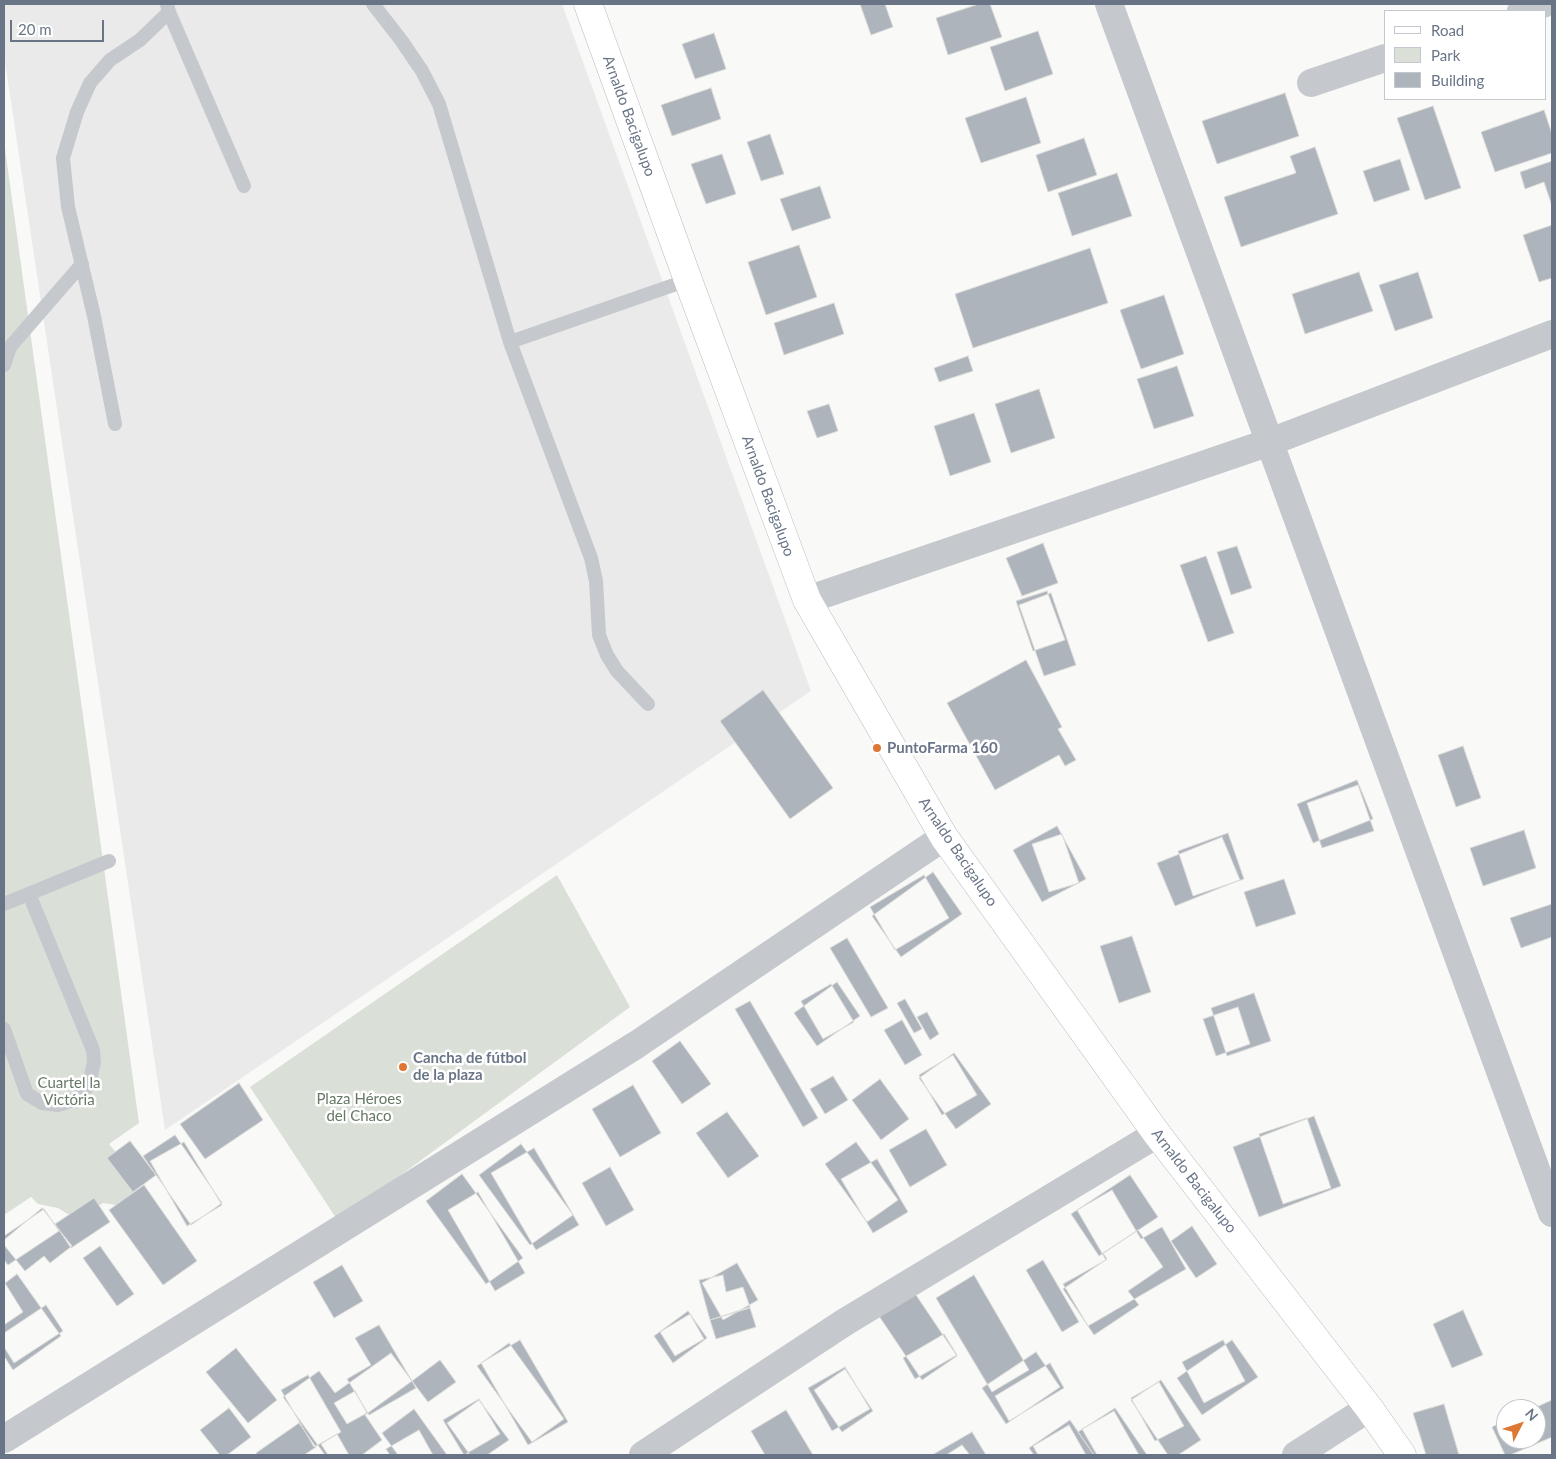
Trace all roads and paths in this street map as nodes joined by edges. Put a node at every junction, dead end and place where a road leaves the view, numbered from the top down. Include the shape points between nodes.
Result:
1 (373, 4) edge
2 (588, 4) edge
3 (1109, 4) edge
4 (1543, 4) edge
5 (168, 8) edge
6 (1524, 10) edge
7 (1384, 58) edge
8 (1311, 83) dead end
9 (244, 186) dead end
10 (82, 264) junction
11 (688, 280) junction
12 (1552, 334) edge
13 (510, 342) junction
14 (4, 364) edge
15 (115, 424) dead end
16 (1270, 442) junction
17 (807, 600) junction
18 (648, 704) dead end
19 (944, 837) junction
20 (109, 861) dead end
21 (28, 894) junction
22 (4, 904) edge
23 (4, 1029) edge
24 (1157, 1134) junction
25 (1552, 1213) edge
26 (1369, 1408) junction
27 (4, 1439) edge
28 (643, 1455) edge
29 (1296, 1455) edge
30 (1402, 1455) edge

1 - 13 lane via 422,71 438,104
2 - 11 street, Arnaldo Bacigalupo
3 - 16 street
4 - 6 street
5 - 9 lane
5 - 10 lane via 140,40 110,60 90,83 77,112 63,158 68,206
7 - 8 street
10 - 14 lane via 10,347
10 - 15 lane
11 - 13 lane
11 - 17 street, Arnaldo Bacigalupo
12 - 16 street
13 - 18 lane via 590,558 596,581 599,635 617,671
16 - 17 street
16 - 25 street
17 - 19 street, Arnaldo Bacigalupo
19 - 24 street, Arnaldo Bacigalupo
19 - 27 street via 636,1046
20 - 21 lane
21 - 22 lane
21 - 23 lane via 93,1050 94,1062 88,1085 76,1099 58,1104 42,1103 27,1094
24 - 26 street, Arnaldo Bacigalupo
24 - 28 street via 845,1322
26 - 29 street
26 - 30 street, Arnaldo Bacigalupo

